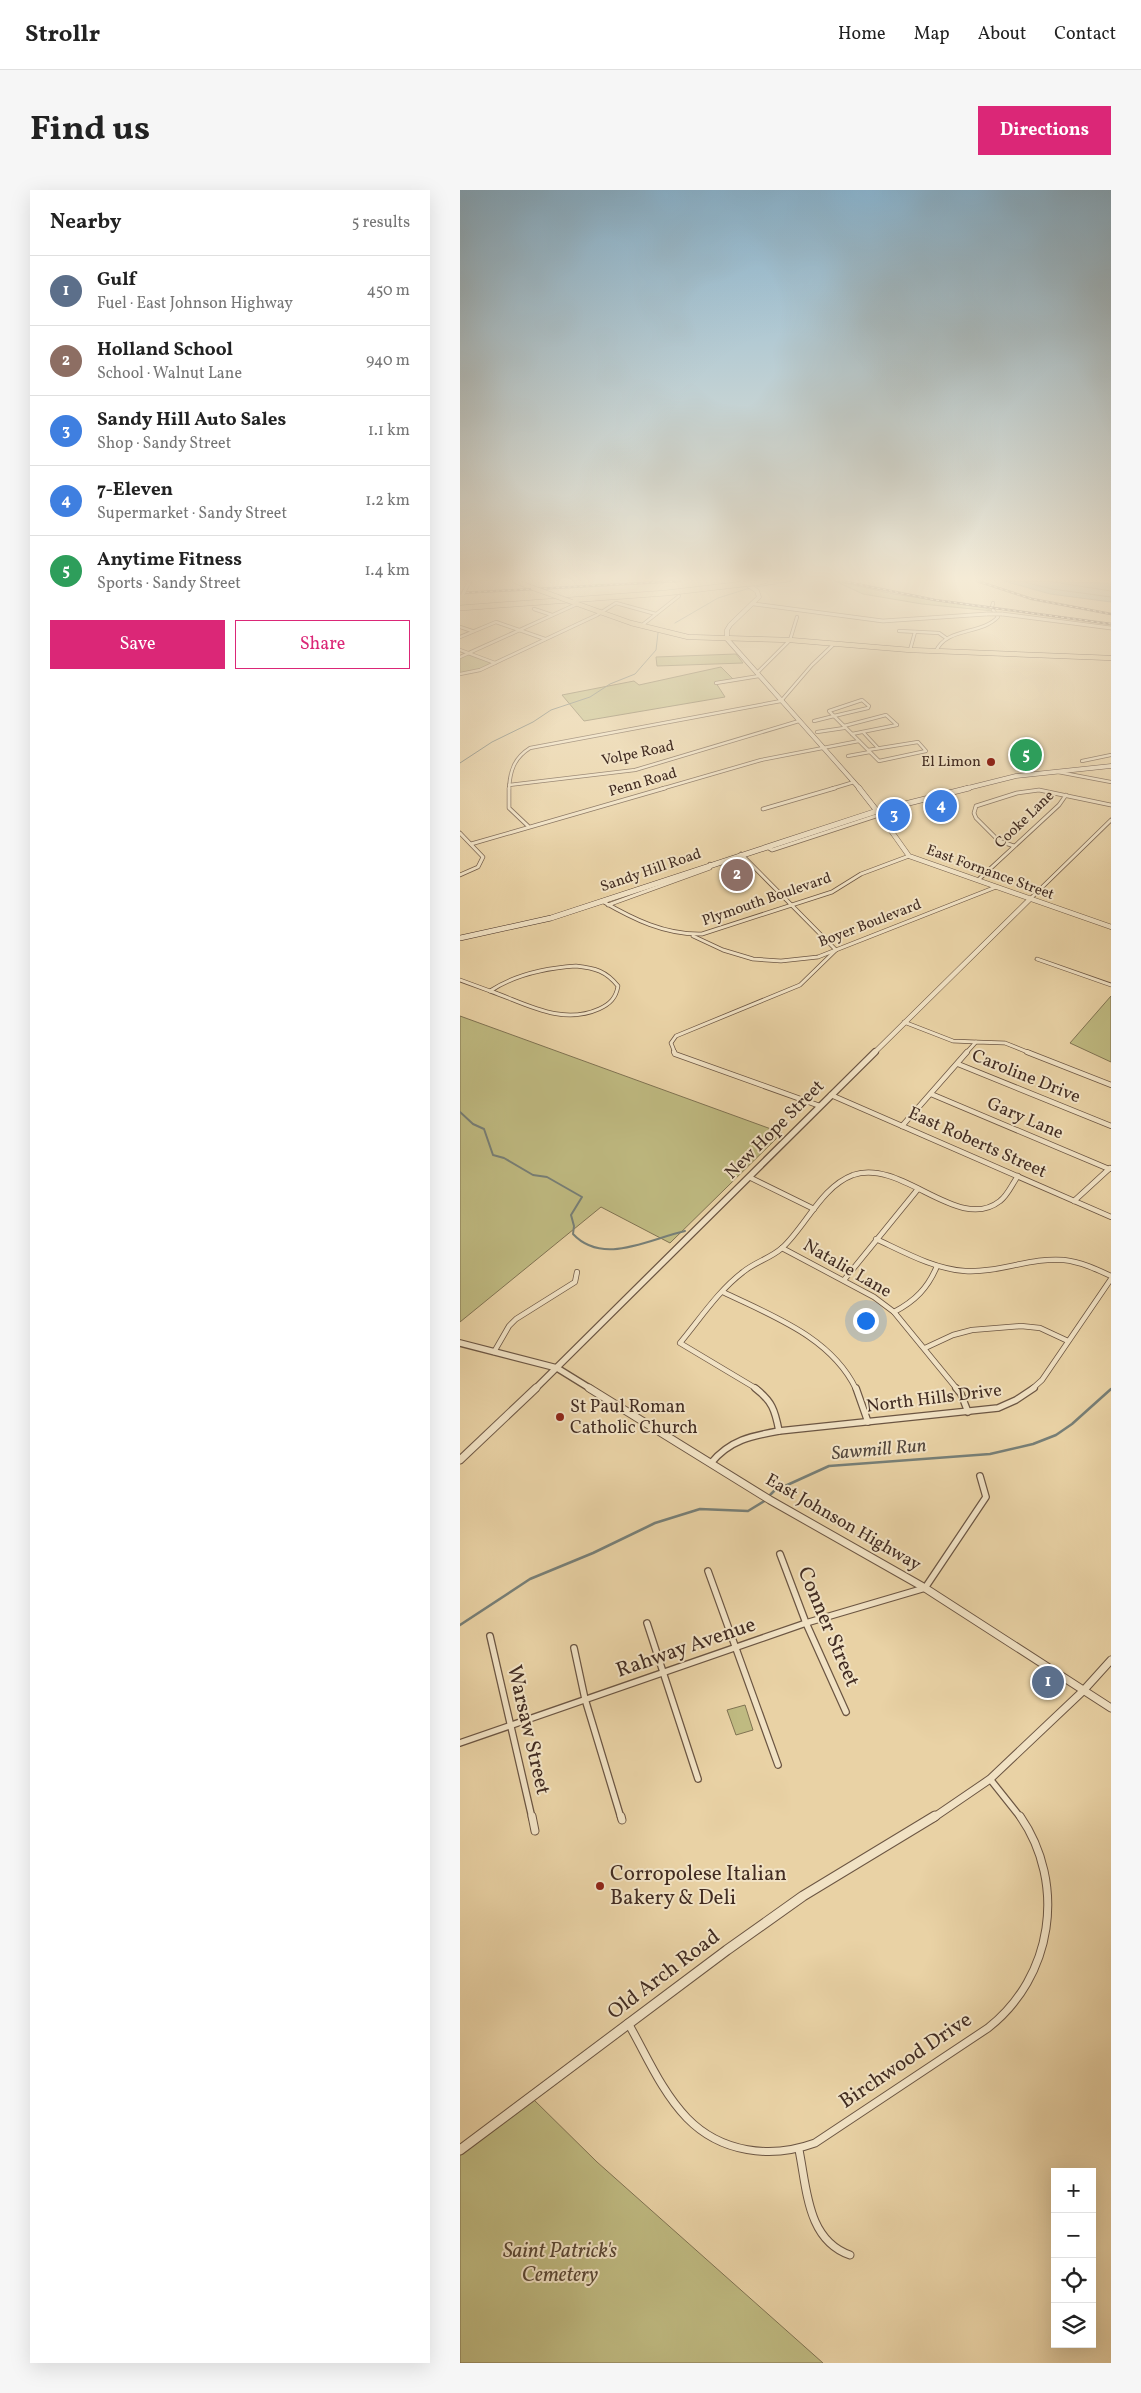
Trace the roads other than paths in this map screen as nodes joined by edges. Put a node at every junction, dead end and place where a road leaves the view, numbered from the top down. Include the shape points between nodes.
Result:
1 (765, 682) edge
2 (796, 682) edge
3 (781, 700) junction
4 (834, 717) junction
5 (798, 721) junction
6 (814, 722) dead end
7 (845, 727) junction
8 (818, 732) dead end
9 (863, 732) junction
10 (852, 734) junction
11 (859, 741) junction
12 (824, 748) junction
13 (878, 748) junction
14 (869, 751) junction
15 (1111, 755) edge
16 (848, 756) dead end
17 (1082, 761) dead end
18 (1111, 766) edge
19 (1056, 771) junction
20 (854, 782) junction
21 (1111, 782) edge
22 (509, 785) junction
23 (1066, 795) junction
24 (1111, 805) edge
25 (763, 809) dead end
26 (878, 813) junction
27 (1111, 820) edge
28 (528, 826) junction
29 (460, 833) edge
30 (471, 844) junction
31 (1014, 846) junction
32 (741, 854) junction
33 (909, 856) junction
34 (710, 864) junction
35 (460, 875) edge
36 (978, 880) junction
37 (996, 887) junction
38 (1030, 899) junction
39 (602, 901) junction
40 (608, 905) junction
41 (791, 905) junction
42 (1111, 927) edge
43 (692, 936) junction
44 (460, 938) edge
45 (836, 950) junction
46 (1037, 958) dead end
47 (460, 980) edge
48 (1111, 985) edge
49 (489, 992) junction
50 (904, 1022) junction
51 (976, 1042) junction
52 (958, 1064) junction
53 (1111, 1085) edge
54 (931, 1094) junction
55 (831, 1095) junction
56 (820, 1106) junction
57 (902, 1126) junction
58 (1111, 1126) edge
59 (1110, 1168) edge
60 (1018, 1176) junction
61 (749, 1177) junction
62 (918, 1189) junction
63 (1074, 1201) junction
64 (814, 1209) junction
65 (1111, 1217) edge
66 (876, 1239) junction
67 (782, 1248) junction
68 (937, 1266) junction
69 (577, 1272) dead end
70 (1111, 1278) edge
71 (844, 1280) junction
72 (722, 1292) junction
73 (894, 1312) junction
74 (1068, 1341) junction
75 (460, 1343) edge
76 (925, 1348) junction
77 (494, 1352) junction
78 (557, 1368) junction
79 (968, 1412) junction
80 (868, 1422) junction
81 (779, 1431) junction
82 (460, 1460) edge
83 (711, 1463) junction
84 (980, 1476) dead end
85 (780, 1554) dead end
86 (708, 1571) dead end
87 (925, 1588) junction
88 (647, 1623) dead end
89 (806, 1623) junction
90 (490, 1636) dead end
91 (574, 1648) dead end
92 (737, 1648) junction
93 (1111, 1660) edge
94 (662, 1674) junction
95 (1083, 1690) junction
96 (585, 1700) junction
97 (1111, 1708) edge
98 (846, 1712) dead end
99 (511, 1726) junction
100 (460, 1743) edge
101 (778, 1765) dead end
102 (698, 1779) dead end
103 (990, 1779) junction
104 (622, 1820) dead end
105 (535, 1831) dead end
106 (628, 2023) junction
107 (460, 2150) edge
108 (799, 2150) junction
109 (850, 2255) dead end

1 - 3 main road
2 - 3 street
3 - 5 main road
3 - 22 street via 530,748 520,753 510,774
4 - 4 street via 829,711 836,706 862,700 869,706
4 - 6 street
4 - 7 street
5 - 12 main road
5 - 22 street, Volpe Road via 635,770
7 - 8 street
7 - 9 street via 886,715 898,725
7 - 10 street
9 - 10 street
9 - 13 street
10 - 11 street
11 - 12 street, Penn Road
11 - 14 street
12 - 20 main road
12 - 28 street, Penn Road via 761,760
13 - 14 street
13 - 14 street via 918,742 926,750 879,761
14 - 16 street
15 - 17 street
18 - 19 main road, Sandy Hill Road
19 - 21 street
19 - 26 main road, Sandy Hill Road via 1008,778
20 - 25 street
20 - 26 main road
22 - 28 street via 509,808
23 - 24 street
23 - 31 street, Cooke Lane
23 - 31 street via 1030,790 976,806 976,818 999,841
26 - 32 main road, Sandy Hill Road
26 - 33 street, East Fornance Street
27 - 38 street, New Hope Street
28 - 30 street, Penn Road
29 - 30 street
30 - 35 street via 483,857 482,864
31 - 36 street, Cooke Lane
32 - 34 main road, Sandy Hill Road
32 - 41 street
33 - 36 street, East Fornance Street
33 - 41 street, Plymouth Boulevard via 861,874 832,892
34 - 39 main road, Sandy Hill Road
34 - 40 street via 710,868
36 - 37 street, East Fornance Street
37 - 38 street, East Fornance Street
37 - 45 street, Boyer Boulevard
38 - 42 street, East Fornance Street
38 - 50 street, New Hope Street
39 - 40 street, Plymouth Boulevard
39 - 44 main road, Sandy Hill Road via 528,925
40 - 43 street, Plymouth Boulevard via 657,928
41 - 43 street, Plymouth Boulevard
41 - 45 street
43 - 45 street, Boyer Boulevard via 753,959 796,960
45 - 56 street via 800,985 687,1031 670,1043 675,1054
46 - 48 street
47 - 49 street
49 - 49 street via 540,1010 572,1016 608,1004 615,998 618,986 600,972 575,965 518,975 501,982
50 - 51 street via 953,1042
50 - 55 street, New Hope Street
51 - 52 street
51 - 53 street via 1005,1043
52 - 54 street
52 - 58 street, Caroline Drive
54 - 57 street
54 - 59 street, Gary Lane
55 - 56 street, New Hope Street
55 - 57 street, East Roberts Street
56 - 61 street, New Hope Street
57 - 60 street, East Roberts Street
59 - 63 street
60 - 62 street via 1000,1200 990,1207 977,1209 956,1205
60 - 63 street, East Roberts Street
61 - 64 street
61 - 78 street, New Hope Street
62 - 64 street via 886,1174 862,1172 841,1182
62 - 66 street
63 - 65 street, East Roberts Street
64 - 67 street
66 - 68 street
66 - 71 street
67 - 71 street, Natalie Lane
67 - 72 street via 741,1273
68 - 70 street via 980,1272 1056,1260 1085,1265
68 - 73 street via 919,1297
69 - 77 street via 572,1285 516,1319
70 - 74 street, North Hills Drive
71 - 73 street, Natalie Lane
72 - 80 street via 805,1334 824,1348 851,1377
72 - 81 street via 680,1343 768,1398 776,1412
73 - 76 street, Natalie Lane
74 - 76 street via 1040,1328 1021,1326 972,1330
74 - 79 street, North Hills Drive via 1032,1392 998,1408
75 - 77 street, East Johnson Highway
76 - 79 street, Natalie Lane via 961,1394
77 - 78 street, East Johnson Highway
78 - 82 street, New Hope Street
78 - 83 street, East Johnson Highway
79 - 80 street, North Hills Drive
80 - 81 street, North Hills Drive
81 - 83 street, North Hills Drive via 732,1441
83 - 87 street, East Johnson Highway
84 - 87 street via 986,1497
85 - 89 street, Conner Street
86 - 92 street
87 - 89 street, Rahway Avenue
87 - 95 street, East Johnson Highway
88 - 94 street
89 - 92 street, Rahway Avenue
89 - 98 street, Conner Street
90 - 99 street, Warsaw Street
91 - 96 street
92 - 94 street, Rahway Avenue
92 - 101 street
93 - 95 street, Old Arch Road
94 - 96 street, Rahway Avenue
94 - 102 street
95 - 97 street, East Johnson Highway
95 - 103 street, Old Arch Road
96 - 99 street, Rahway Avenue
96 - 104 street
99 - 100 street, Rahway Avenue
99 - 105 street, Warsaw Street
103 - 106 street, Old Arch Road via 924,1824 802,1896
103 - 108 street, Birchwood Drive via 1027,1826 1047,1878 1045,1936 1033,1976 998,2021 815,2143
106 - 107 street, Old Arch Road
106 - 108 street, Birchwood Drive via 678,2106 700,2129 748,2150 768,2153
108 - 109 street via 818,2229 824,2240 835,2249

